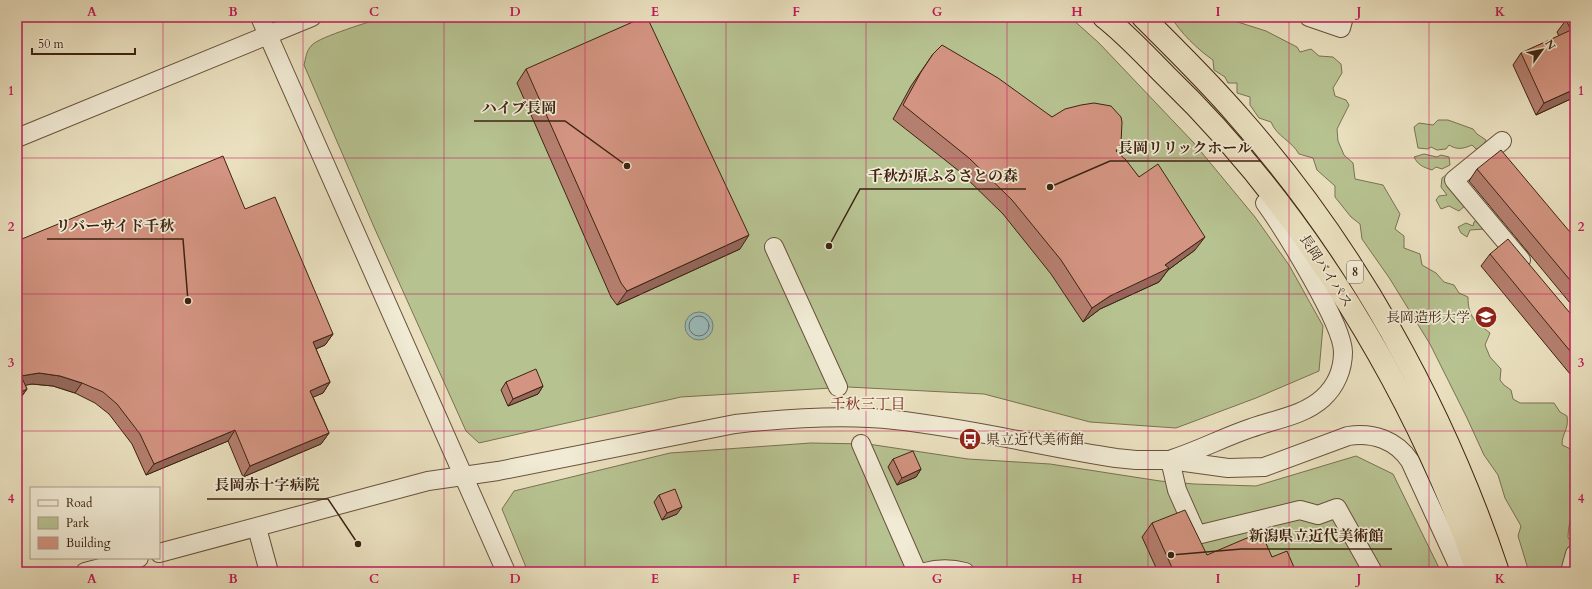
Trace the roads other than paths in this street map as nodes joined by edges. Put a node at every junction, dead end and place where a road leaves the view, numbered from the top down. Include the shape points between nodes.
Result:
1 (260, 17) edge
2 (312, 17) edge
3 (1104, 17) edge
4 (1143, 17) edge
5 (1309, 17) edge
6 (1344, 17) edge
7 (267, 35) junction
8 (1196, 105) junction
9 (17, 138) edge
10 (1502, 141) dead end
11 (774, 247) dead end
12 (1530, 270) edge
13 (838, 387) dead end
14 (861, 444) dead end
15 (1170, 460) junction
16 (463, 476) junction
17 (257, 528) junction
18 (160, 553) edge
19 (1575, 554) edge
20 (135, 559) edge
21 (84, 572) edge
22 (269, 572) edge
23 (506, 572) edge
24 (917, 572) edge
25 (926, 572) edge
26 (965, 572) edge
27 (1373, 572) edge
28 (1461, 572) edge
29 (1478, 572) edge
30 (1498, 572) edge
31 (1570, 572) edge

1 - 7 street
2 - 7 street
3 - 8 highway, 長岡バイパス / 8
4 - 30 highway, 長岡バイパス / 8 via 1238,116 1316,214 1351,266 1391,330 1429,401 1482,524
5 - 6 street via 1341,28
7 - 9 street
7 - 16 street
8 - 15 street via 1215,138 1278,221 1338,330 1343,351 1341,371 1333,386 1311,407
8 - 29 highway, 長岡バイパス / 8 via 1267,186 1350,308 1399,392 1424,443 1452,504
10 - 12 street via 1454,180
11 - 13 street
14 - 24 street
15 - 16 street via 1116,458 985,433 895,420 801,418 735,424
15 - 27 street via 1178,490 1197,535 1300,510 1318,515 1337,508
15 - 28 street via 1228,468 1264,467 1348,436 1360,434 1388,442 1402,449 1410,461
16 - 17 street via 428,481
16 - 23 street
17 - 18 street
17 - 22 street
19 - 31 street
20 - 21 street
25 - 26 street via 938,569

